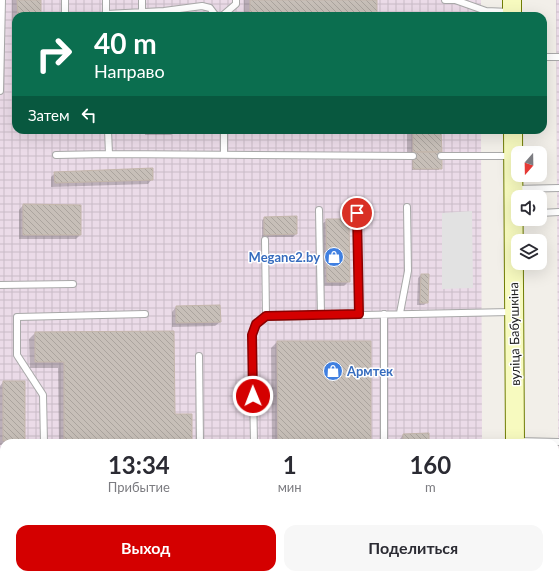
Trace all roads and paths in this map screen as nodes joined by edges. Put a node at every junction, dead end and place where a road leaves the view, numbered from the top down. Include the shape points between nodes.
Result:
1 (2, 0) edge
2 (65, 0) edge
3 (106, 0) edge
4 (142, 0) edge
5 (236, 0) edge
6 (445, 0) edge
7 (455, 0) edge
8 (189, 3) edge
9 (512, 9) edge
10 (65, 12) edge
11 (106, 12) edge
12 (142, 12) edge
13 (147, 12) edge
14 (213, 12) edge
15 (227, 12) edge
16 (1, 16) edge
17 (547, 57) edge
18 (559, 57) edge
19 (0, 91) edge
20 (108, 134) edge
21 (224, 134) edge
22 (513, 134) edge
23 (513, 146) edge
24 (109, 154) junction
25 (56, 155) dead end
26 (224, 155) junction
27 (413, 156) dead end
28 (442, 156) dead end
29 (511, 156) edge
30 (513, 182) edge
31 (559, 188) edge
32 (513, 189) joint
33 (407, 207) dead end
34 (319, 210) dead end
35 (559, 212) edge
36 (357, 213) dead end
37 (547, 213) edge
38 (516, 226) edge
39 (265, 240) dead end
40 (73, 284) dead end
41 (0, 285) edge
42 (514, 312) junction
43 (400, 313) junction
44 (145, 314) dead end
45 (359, 314) junction
46 (384, 314) junction
47 (321, 315) junction
48 (266, 316) junction
49 (199, 356) dead end
50 (44, 439) edge
51 (200, 439) edge
52 (254, 439) edge
53 (384, 439) edge
54 (515, 439) edge

1 - 16 lane
2 - 10 lane
3 - 11 lane
4 - 12 lane
5 - 15 lane via 236,4
6 - 7 lane
7 - 9 lane via 486,11
8 - 13 lane
8 - 14 lane via 210,8
16 - 19 lane
17 - 18 lane
20 - 24 lane
21 - 26 lane
22 - 23 street, вуліца Бабушкіна
24 - 25 lane
24 - 26 lane
26 - 27 lane
28 - 29 lane
30 - 32 street, вуліца Бабушкіна
31 - 32 lane
33 - 43 lane via 408,271
34 - 47 lane
35 - 37 lane
36 - 45 lane
38 - 42 street, вуліца Бабушкіна
39 - 48 lane
40 - 41 lane
42 - 43 lane
42 - 54 street, вуліца Бабушкіна
43 - 46 lane
44 - 50 lane via 17,317 17,355 43,395
45 - 46 lane
45 - 47 lane
46 - 53 lane
47 - 48 lane
48 - 52 lane via 256,324 252,335
49 - 51 lane

